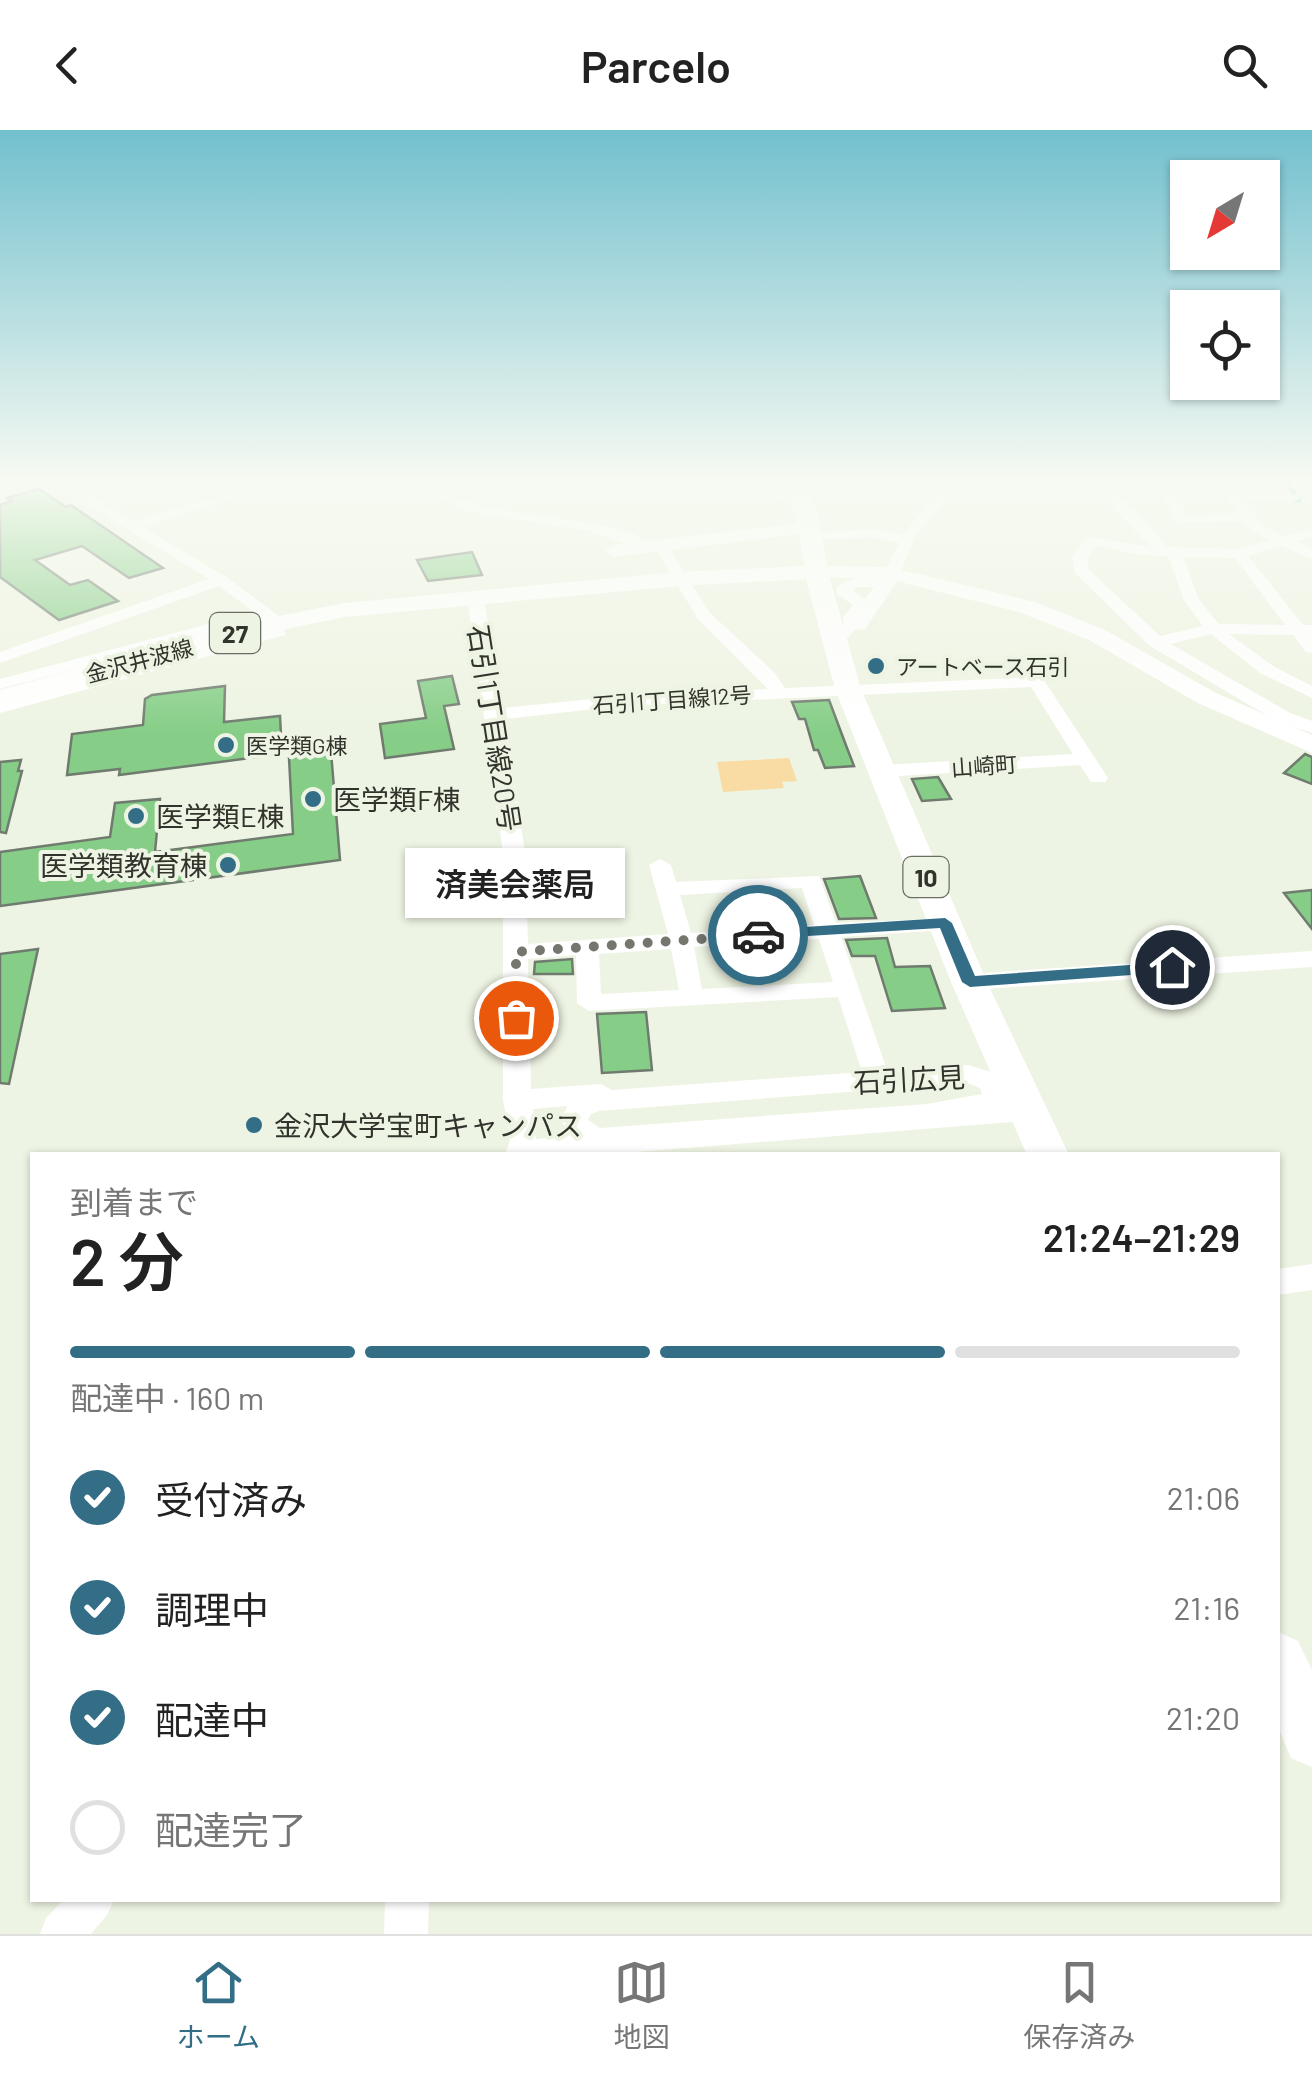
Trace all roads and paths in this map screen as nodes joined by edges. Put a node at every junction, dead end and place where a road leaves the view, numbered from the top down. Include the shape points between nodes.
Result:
1 (193, 564) edge
2 (667, 564) edge
3 (815, 564) edge
4 (894, 564) edge
5 (1080, 564) edge
6 (1174, 564) edge
7 (1248, 564) edge
8 (816, 572) junction
9 (886, 578) junction
10 (679, 579) junction
11 (221, 580) junction
12 (475, 596) junction
13 (277, 629) junction
14 (1212, 630) junction
15 (1305, 630) edge
16 (844, 633) junction
17 (1156, 642) junction
18 (1312, 648) edge
19 (0, 658) edge
20 (0, 684) edge
21 (848, 689) junction
22 (778, 692) junction
23 (1312, 693) edge
24 (0, 698) edge
25 (0, 708) edge
26 (496, 714) junction
27 (1312, 728) edge
28 (1312, 746) edge
29 (1086, 759) junction
30 (882, 772) junction
31 (1098, 778) dead end
32 (660, 865) dead end
33 (668, 889) junction
34 (945, 923) junction
35 (826, 930) junction
36 (682, 940) junction
37 (588, 947) junction
38 (516, 952) junction
39 (1312, 959) edge
40 (970, 982) junction
41 (844, 989) junction
42 (692, 996) junction
43 (1006, 1066) junction
44 (876, 1075) junction
45 (578, 1095) junction
46 (516, 1100) junction
47 (1029, 1113) junction
48 (590, 1142) junction
49 (524, 1152) edge
50 (1047, 1152) edge
51 (1312, 1277) edge
52 (1280, 1282) edge
53 (1280, 1665) edge
54 (1312, 1737) edge
55 (90, 1902) edge
56 (407, 1902) edge
57 (62, 1934) edge
58 (406, 1934) edge

1 - 11 street
2 - 10 street
3 - 8 main road, 10
4 - 9 street
5 - 17 street
6 - 14 street
7 - 15 street
8 - 9 street
8 - 10 main road, 金沢井波線 / 27
8 - 16 main road, 10
9 - 16 street
9 - 16 street via 844,587 862,604
9 - 28 street via 1027,607 1097,635 1207,698
10 - 12 main road, 金沢井波線 / 27
10 - 22 street via 704,616
11 - 13 street
11 - 19 street
12 - 13 main road, 金沢井波線 / 27 via 344,610
12 - 26 street, 石引1丁目線20号
13 - 20 street via 260,616
13 - 24 main road, 金沢井波線 / 27
13 - 25 street
14 - 15 street
14 - 17 street
14 - 23 street
15 - 18 street
16 - 21 main road, 10
17 - 27 street
21 - 22 street, 石引1丁目線12号
21 - 29 street, 石引1丁目線12号 via 1036,681
21 - 30 main road, 10
22 - 26 street, 石引1丁目線12号
26 - 38 street, 石引1丁目線20号 via 514,855
29 - 30 street, 山崎町
29 - 31 street
30 - 34 main road, 10
32 - 33 street
33 - 35 street via 810,881
33 - 36 street
34 - 35 street
34 - 40 main road, 10
35 - 36 street
35 - 41 street
36 - 37 street
36 - 42 street
37 - 38 street
37 - 42 street via 589,1004
38 - 46 street, 石引1丁目線20号
39 - 40 street
40 - 43 main road, 10
41 - 42 street
41 - 44 street
43 - 44 street
43 - 47 main road, 10
44 - 45 street
45 - 46 street
45 - 48 street via 560,1111 558,1123 562,1134
46 - 49 street, 石引1丁目線20号
47 - 48 street, 石引1丁目線20号
47 - 50 main road, 10
48 - 48 street, 石引広見 via 574,1121 580,1108 596,1100 968,1074 986,1078 996,1092 986,1106 927,1114
48 - 49 street, 石引1丁目線20号
51 - 52 street
53 - 54 main road
55 - 57 street
56 - 58 street

